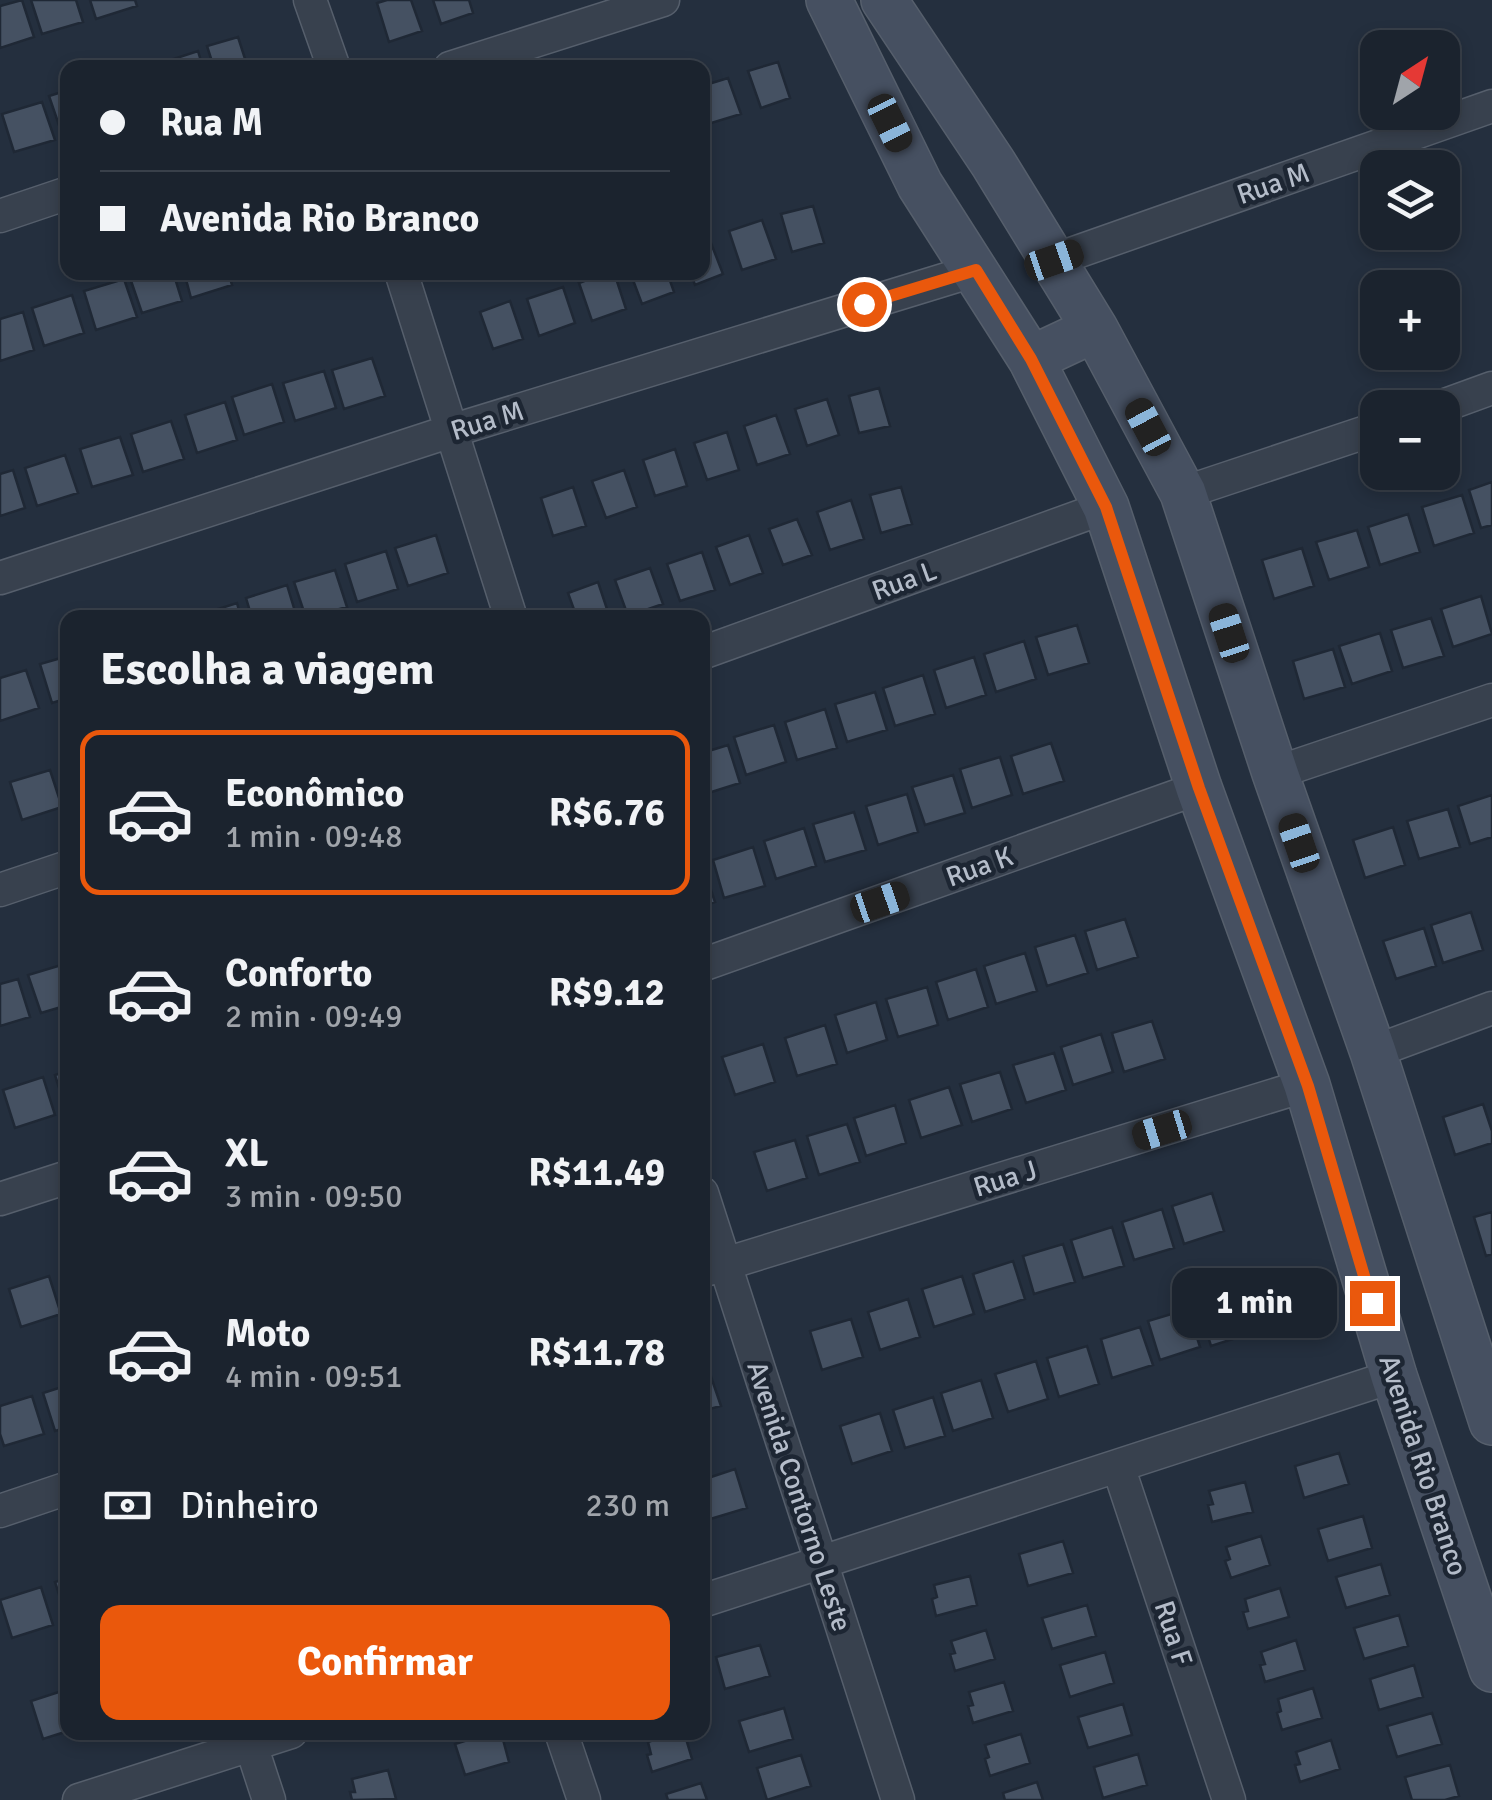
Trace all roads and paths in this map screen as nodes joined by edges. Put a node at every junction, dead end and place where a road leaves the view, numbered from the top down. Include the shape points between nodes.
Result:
1 (310, 0) edge
2 (663, 0) edge
3 (829, 0) edge
4 (884, 0) edge
5 (331, 60) edge
6 (475, 60) edge
7 (1492, 106) edge
8 (60, 196) edge
9 (0, 216) edge
10 (1054, 260) junction
11 (976, 270) junction
12 (403, 280) edge
13 (1095, 329) junction
14 (1031, 359) junction
15 (1492, 388) edge
16 (1460, 400) edge
17 (452, 431) junction
18 (1360, 434) edge
19 (1183, 493) junction
20 (1106, 507) junction
21 (0, 578) edge
22 (508, 610) edge
23 (710, 650) edge
24 (1492, 700) edge
25 (1275, 773) junction
26 (1199, 788) junction
27 (60, 871) edge
28 (0, 890) edge
29 (710, 962) edge
30 (1492, 1008) edge
31 (1373, 1052) junction
32 (1308, 1086) junction
33 (60, 1179) edge
34 (0, 1199) edge
35 (714, 1267) edge
36 (1478, 1334) edge
37 (1394, 1376) junction
38 (1492, 1422) edge
39 (1118, 1466) junction
40 (60, 1491) edge
41 (0, 1511) edge
42 (820, 1562) junction
43 (710, 1598) edge
44 (1492, 1669) edge
45 (266, 1740) edge
46 (564, 1740) edge
47 (251, 1745) junction
48 (79, 1800) edge
49 (269, 1800) edge
50 (584, 1800) edge
51 (898, 1800) edge
52 (1230, 1800) edge

1 - 5 street
2 - 6 street
3 - 11 street, Avenida Rio Branco via 920,185
4 - 10 street
7 - 10 street, Rua M
8 - 9 street
10 - 13 street
11 - 14 street, Avenida Rio Branco
11 - 17 street, Rua M
12 - 17 street
13 - 14 street
13 - 19 street
14 - 20 street, Avenida Rio Branco
15 - 16 street
17 - 21 street, Rua M
17 - 22 street
18 - 19 street
19 - 25 street
20 - 23 street, Rua L
20 - 26 street, Avenida Rio Branco
24 - 25 street
25 - 31 street
26 - 29 street, Rua K
26 - 32 street, Avenida Rio Branco
27 - 28 street
30 - 31 street
31 - 36 street
32 - 35 street, Rua J
32 - 37 street, Avenida Rio Branco
33 - 34 street
35 - 42 street, Avenida Contorno Leste
36 - 38 street
37 - 39 street
37 - 44 street, Avenida Rio Branco
39 - 42 street
39 - 52 street, Rua F
40 - 41 street
42 - 43 street
42 - 51 street, Avenida Contorno Leste
45 - 47 street
46 - 50 street
47 - 48 street
47 - 49 street

